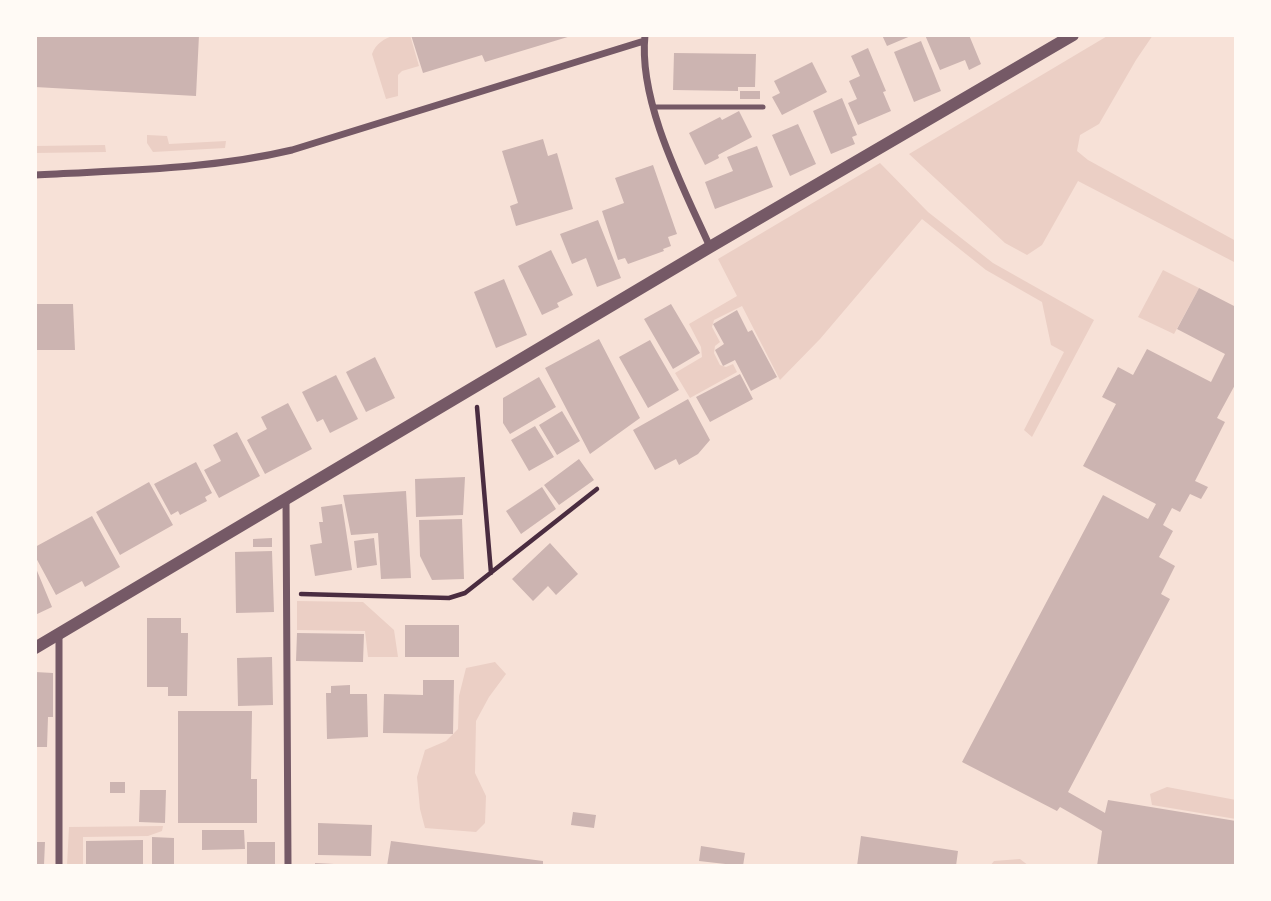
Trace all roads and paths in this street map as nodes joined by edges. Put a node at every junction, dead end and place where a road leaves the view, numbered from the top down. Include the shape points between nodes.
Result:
1 (1073, 35) edge
2 (644, 38) edge
3 (654, 107) junction
4 (763, 107) dead end
5 (35, 175) edge
6 (710, 247) junction
7 (475, 387) junction
8 (597, 489) dead end
9 (286, 500) junction
10 (491, 574) junction
11 (286, 593) junction
12 (59, 634) junction
13 (35, 648) edge
14 (60, 866) edge
15 (288, 866) edge

1 - 6 street
2 - 3 street
2 - 5 street via 252,160
3 - 4 lane
3 - 6 street
6 - 7 street
7 - 9 street
7 - 10 path
8 - 10 path
9 - 11 street
9 - 12 street
10 - 11 path via 465,593 449,598
11 - 15 street
12 - 13 street
12 - 14 street

